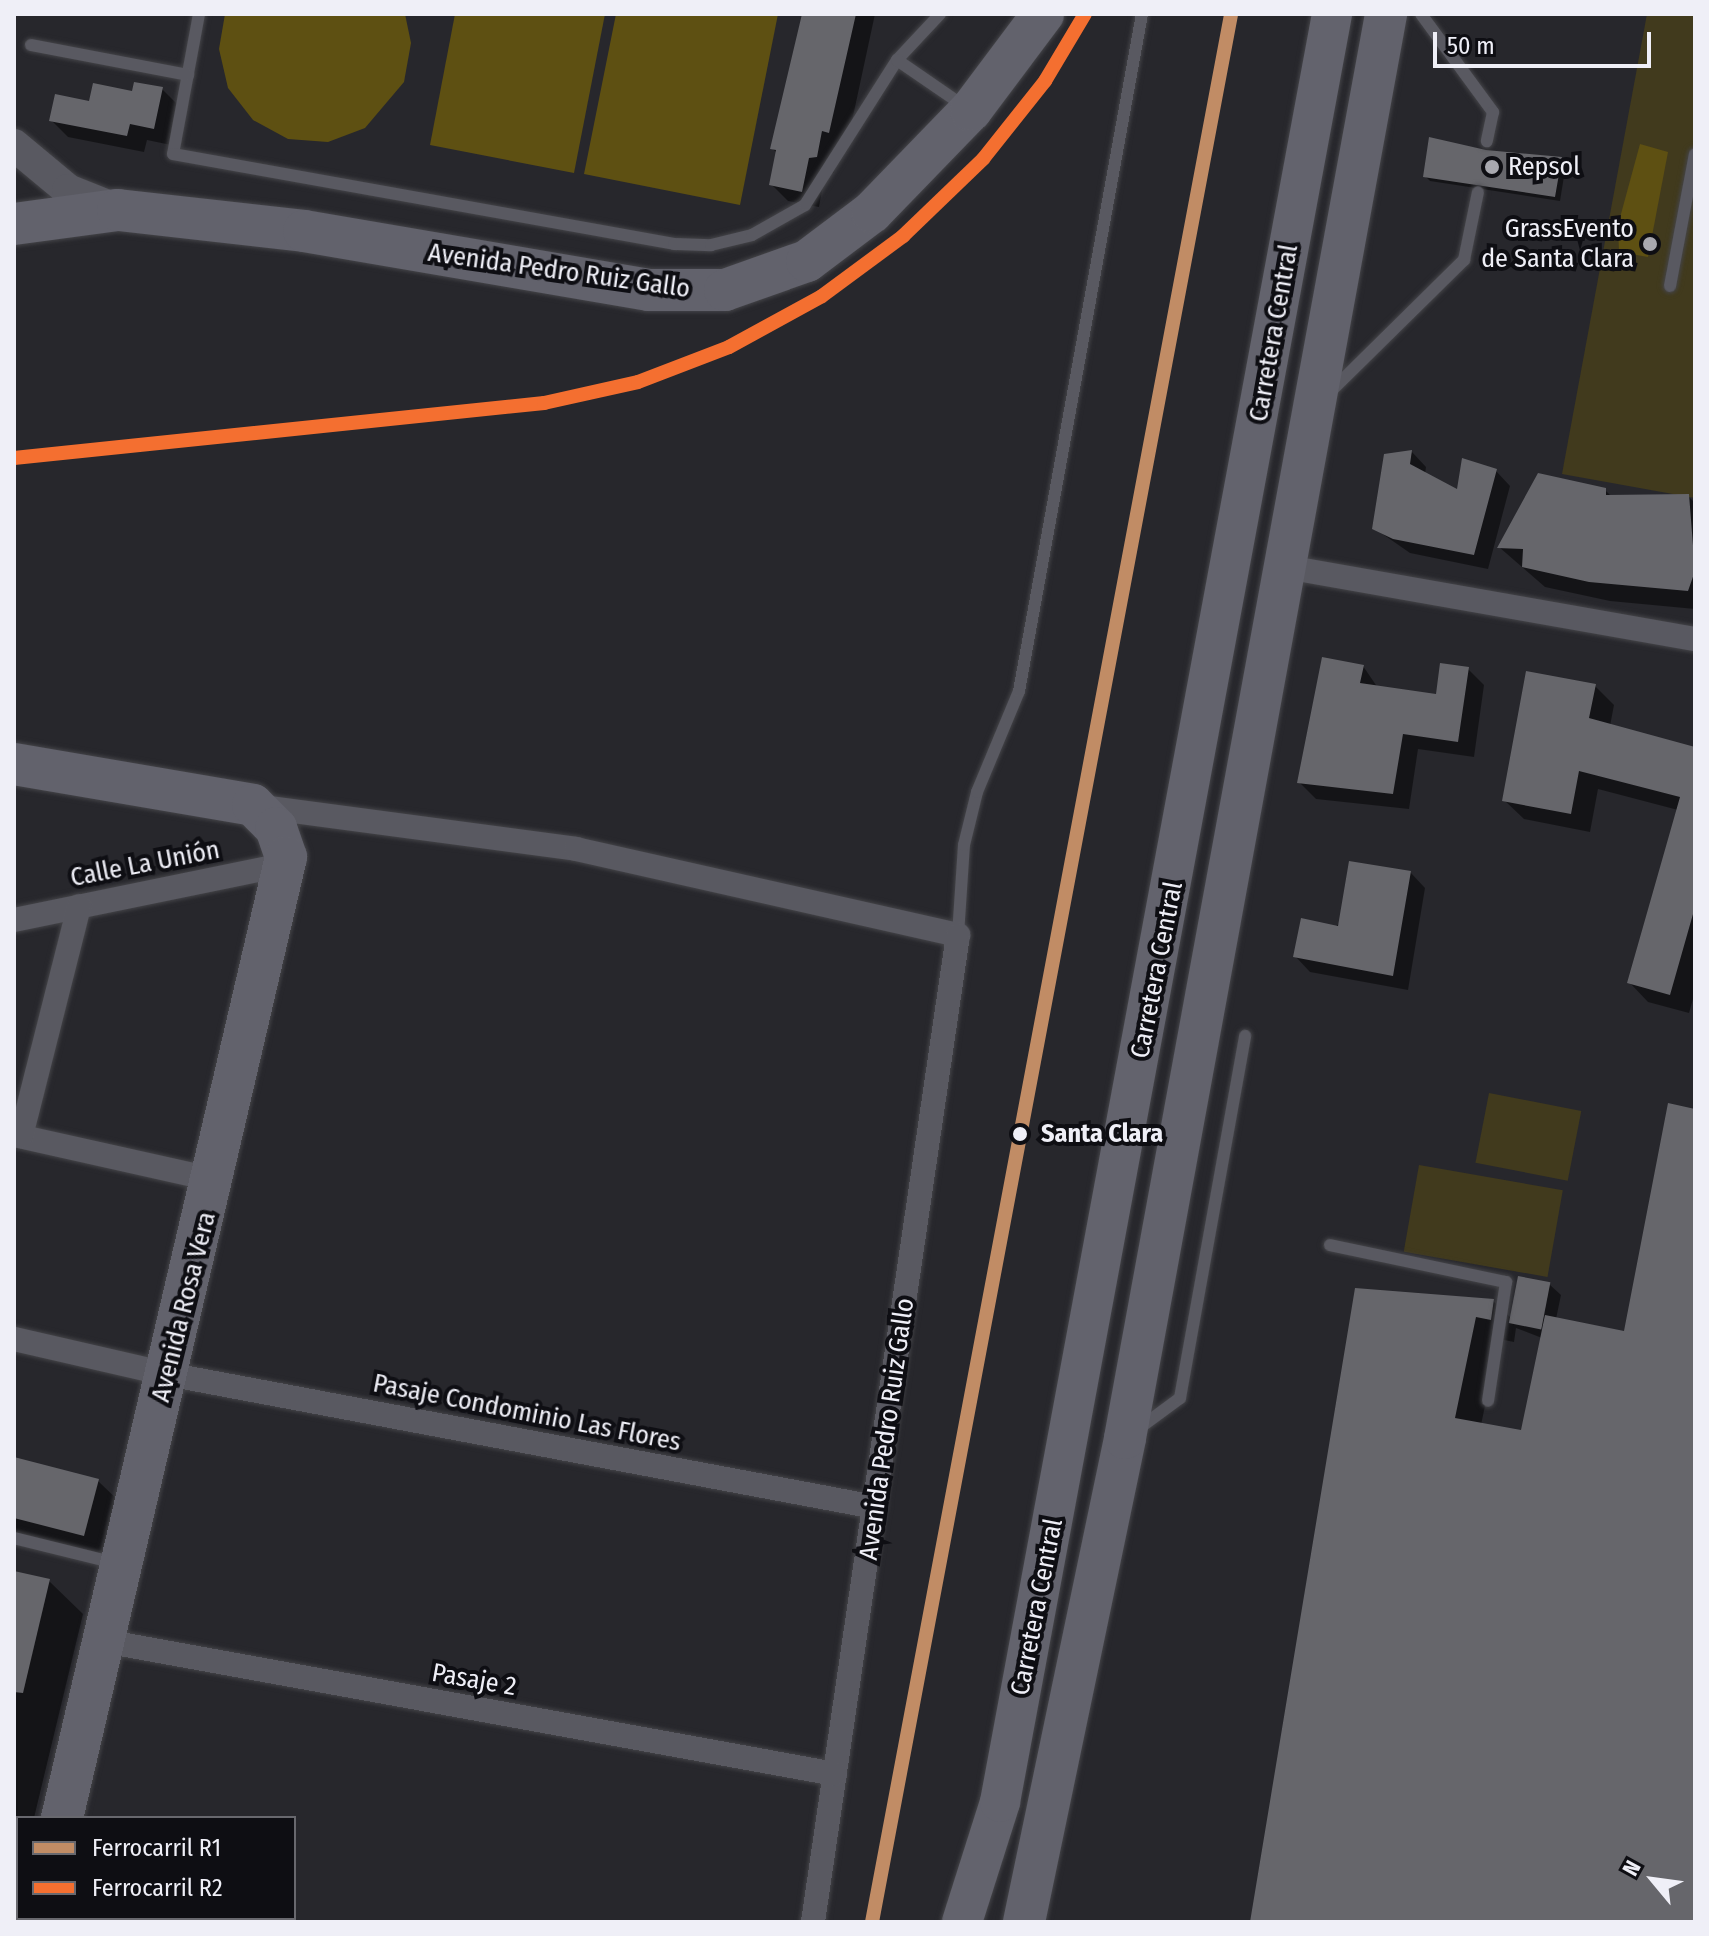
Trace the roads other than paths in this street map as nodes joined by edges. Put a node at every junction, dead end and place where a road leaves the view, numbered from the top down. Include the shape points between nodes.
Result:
1 (199, 14) edge
2 (940, 14) edge
3 (1043, 14) edge
4 (1142, 14) edge
5 (1332, 14) edge
6 (1386, 14) edge
7 (1421, 14) edge
8 (31, 45) dead end
9 (897, 60) junction
10 (188, 75) junction
11 (971, 110) junction
12 (1487, 141) dead end
13 (14, 145) edge
14 (1695, 154) edge
15 (1478, 192) dead end
16 (118, 210) junction
17 (14, 224) edge
18 (1670, 286) dead end
19 (1315, 407) junction
20 (1286, 567) junction
21 (1695, 639) edge
22 (14, 764) edge
23 (253, 805) junction
24 (287, 864) junction
25 (79, 906) junction
26 (14, 920) edge
27 (958, 935) junction
28 (1245, 1036) dead end
29 (17, 1135) edge
30 (215, 1180) junction
31 (1330, 1245) dead end
32 (14, 1339) edge
33 (167, 1374) junction
34 (1488, 1401) dead end
35 (1125, 1438) junction
36 (875, 1507) junction
37 (14, 1538) edge
38 (122, 1564) junction
39 (104, 1641) junction
40 (835, 1774) junction
41 (62, 1816) edge
42 (813, 1922) edge
43 (962, 1922) edge
44 (1024, 1922) edge

1 - 10 lane
2 - 9 lane
3 - 11 highway, Avenida Pedro Ruiz Gallo
4 - 27 lane via 1019,691 977,792 964,845
5 - 43 main road, Carretera Central via 1000,1802
6 - 19 highway, Carretera Central
7 - 12 lane via 1493,112
8 - 10 lane
9 - 10 lane via 805,205 752,235 711,245 650,240 173,154
9 - 11 lane
11 - 16 highway, Avenida Pedro Ruiz Gallo via 909,177 833,244 780,275 725,290 649,290 304,231
13 - 16 street via 68,190
14 - 18 lane
15 - 19 lane via 1464,260
16 - 17 highway, Avenida Pedro Ruiz Gallo
19 - 20 highway, Carretera Central
20 - 21 street
20 - 35 highway, Carretera Central
22 - 23 highway
23 - 24 highway via 276,828
23 - 27 street via 576,849
24 - 25 street, Calle La Unión
24 - 30 highway, Avenida Rosa Vera
25 - 26 street, Calle La Unión
25 - 29 street
27 - 36 street, Avenida Pedro Ruiz Gallo
28 - 35 lane via 1180,1398
29 - 30 street
30 - 33 highway, Avenida Rosa Vera
31 - 34 lane via 1506,1282
32 - 33 street, Pasaje Condominio Las Flores
33 - 36 street, Pasaje Condominio Las Flores
33 - 38 highway, Avenida Rosa Vera
35 - 44 highway, Carretera Central
36 - 40 street, Avenida Pedro Ruiz Gallo
37 - 38 lane
38 - 39 highway, Avenida Rosa Vera
39 - 40 street, Pasaje 2
39 - 41 highway, Avenida Rosa Vera
40 - 42 street, Avenida Pedro Ruiz Gallo

